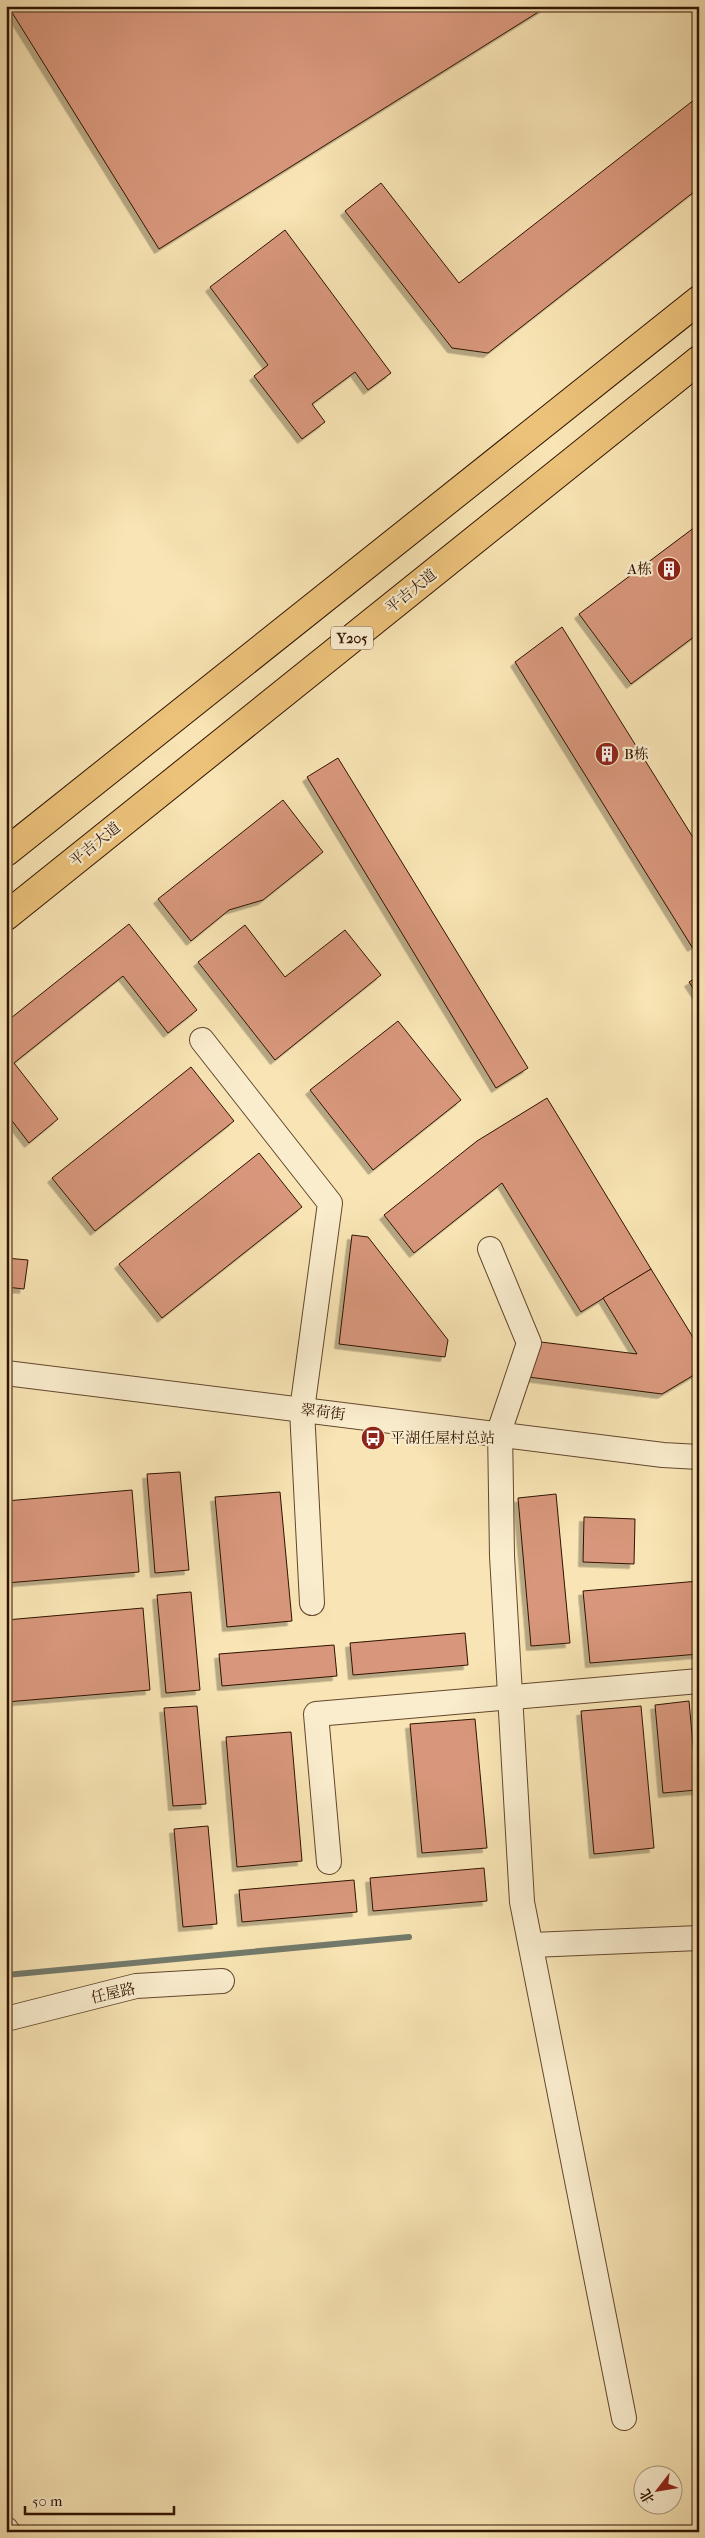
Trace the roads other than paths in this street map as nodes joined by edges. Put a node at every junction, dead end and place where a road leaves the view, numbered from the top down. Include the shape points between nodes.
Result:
1 (699, 300) edge
2 (699, 360) edge
3 (6, 852) edge
4 (6, 916) edge
5 (202, 1040) dead end
6 (490, 1249) dead end
7 (6, 1373) edge
8 (302, 1410) junction
9 (500, 1434) junction
10 (699, 1457) edge
11 (312, 1602) dead end
12 (699, 1681) edge
13 (510, 1697) junction
14 (329, 1862) dead end
15 (699, 1938) edge
16 (532, 1945) junction
17 (222, 1981) dead end
18 (6, 2019) edge
19 (624, 2418) dead end
20 (6, 2529) edge
21 (8, 2532) edge

1 - 3 main road
2 - 4 main road, 平吉大道 / Y205
5 - 8 street via 330,1203
6 - 9 street via 528,1343
7 - 8 street, 翠荷街
8 - 9 street, 翠荷街
8 - 11 street
9 - 10 street, 翠荷街
9 - 13 street via 502,1556
12 - 13 street
13 - 14 street via 316,1714
13 - 16 street via 522,1902
15 - 16 street
16 - 19 street
17 - 18 street, 任屋路 via 136,1986
20 - 21 street

